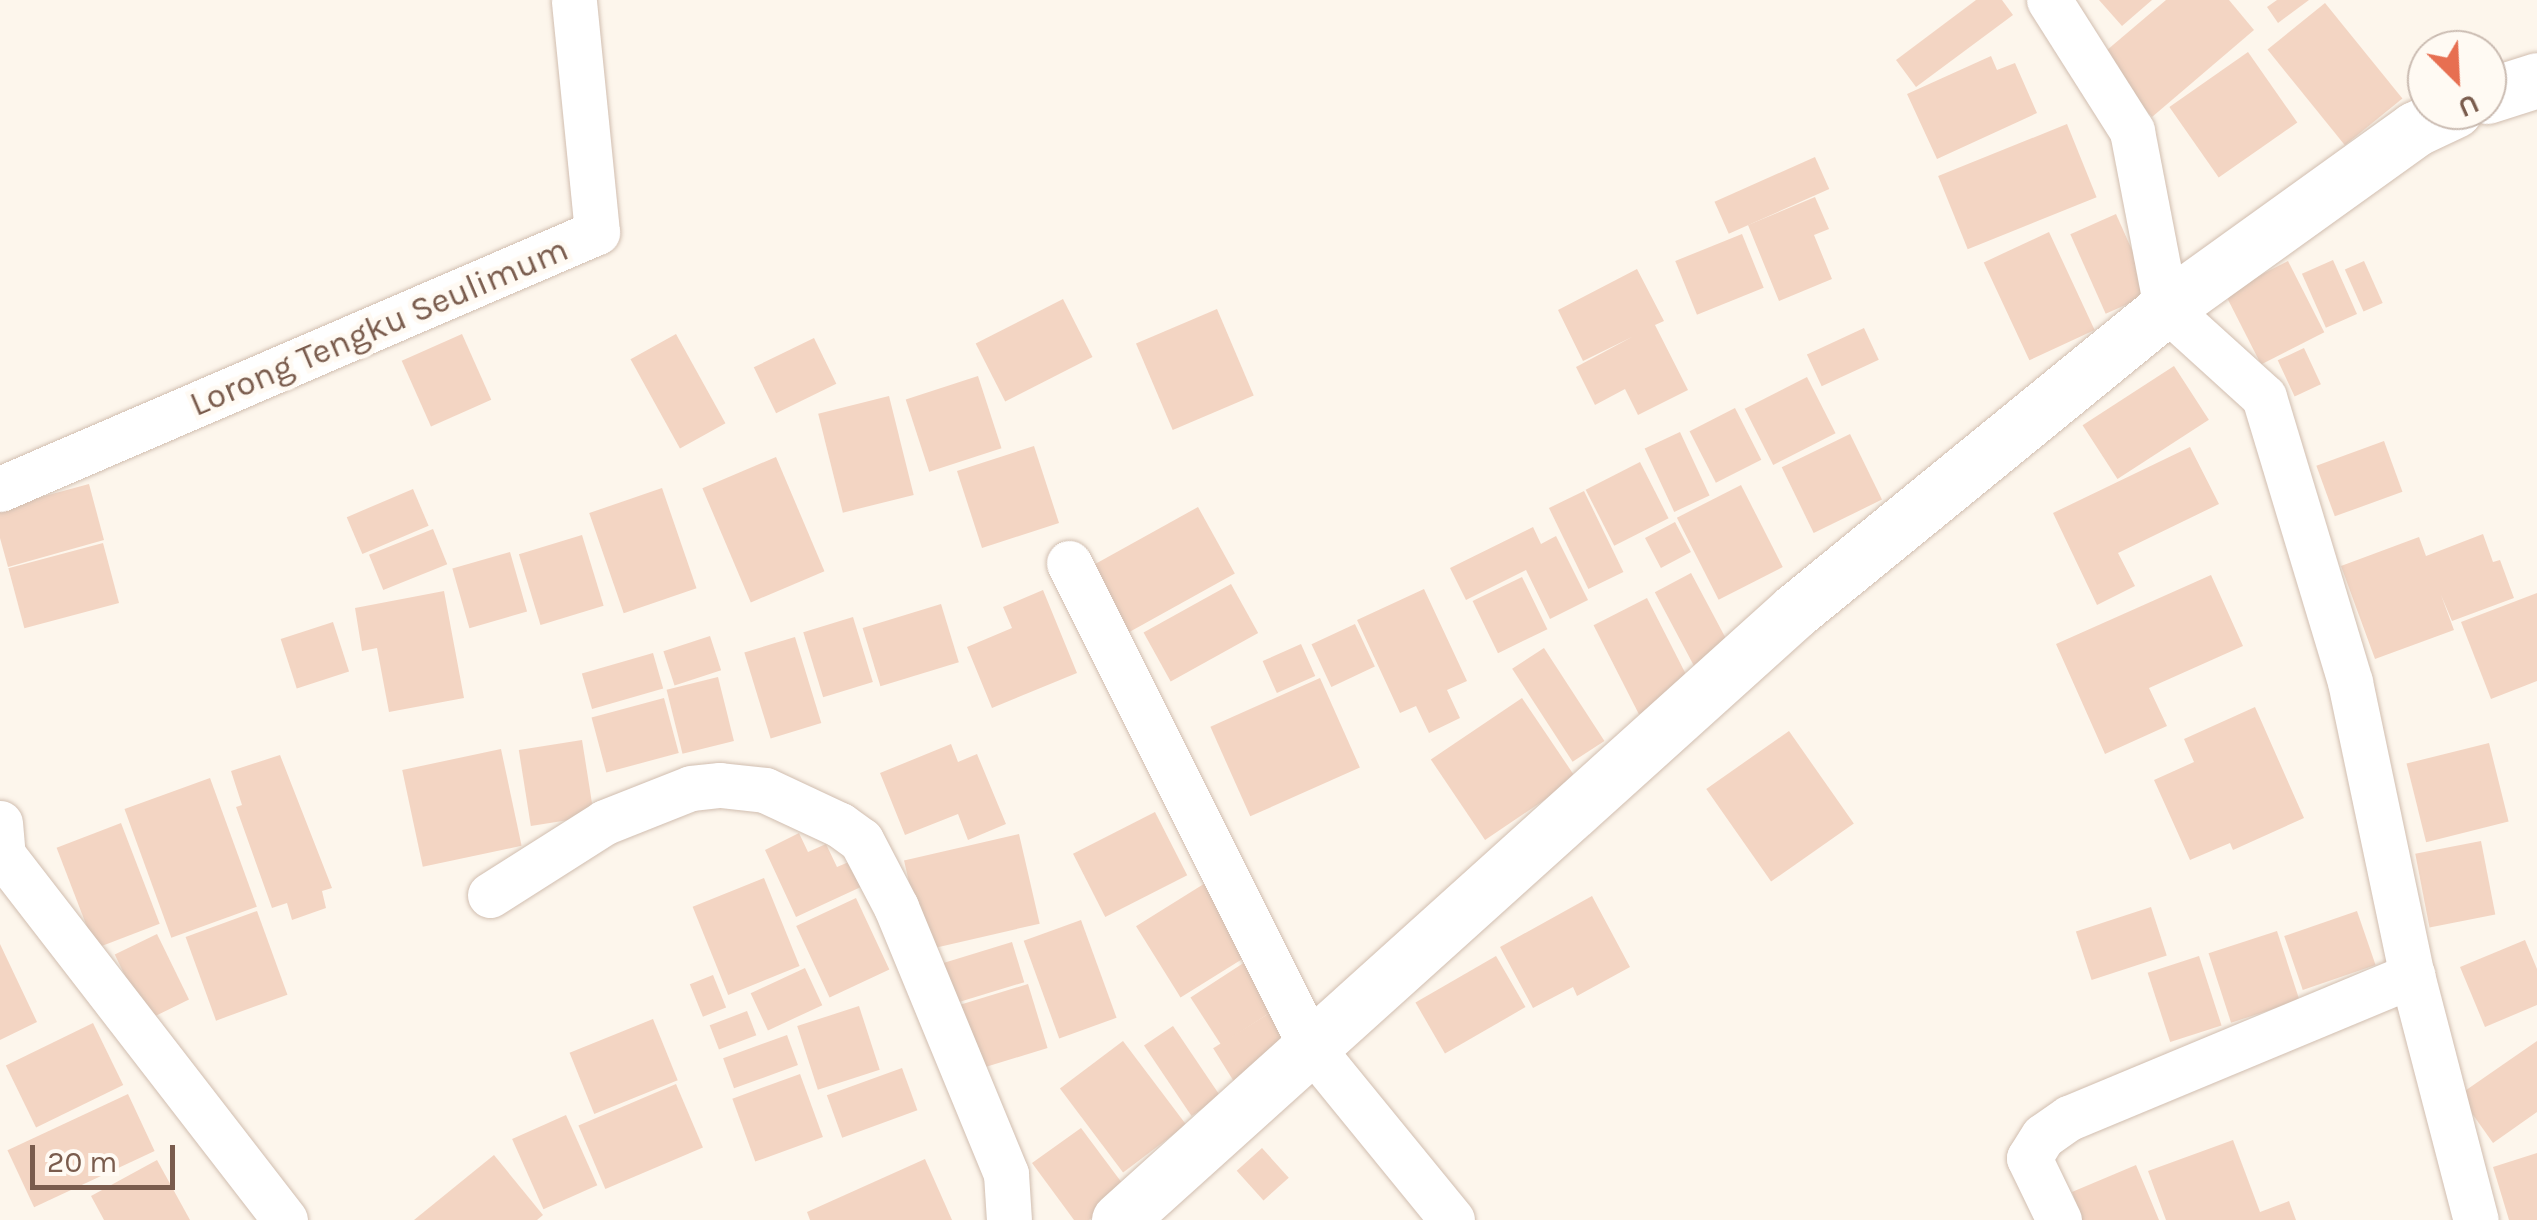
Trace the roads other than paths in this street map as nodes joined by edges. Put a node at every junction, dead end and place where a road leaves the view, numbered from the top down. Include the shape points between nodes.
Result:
1 (574, 0) edge
2 (2049, 0) edge
3 (2537, 80) edge
4 (2507, 90) edge
5 (2413, 130) edge
6 (2166, 308) junction
7 (0, 489) edge
8 (1069, 563) dead end
9 (1, 844) edge
10 (490, 895) dead end
11 (2412, 976) junction
12 (1311, 1047) junction
13 (284, 1220) edge
14 (1009, 1220) edge
15 (1119, 1220) edge
16 (1452, 1220) edge
17 (2059, 1220) edge
18 (2476, 1220) edge

1 - 7 street, Lorong Tengku Seulimum via 597,232
2 - 6 street via 2132,132
3 - 4 street
5 - 6 street
6 - 11 street via 2264,397 2350,682
6 - 12 street via 1796,610
8 - 12 street
9 - 13 street
10 - 14 street via 605,822 691,788 764,790 840,824 860,840 896,907 1006,1174
11 - 17 street via 2069,1118 2043,1136 2029,1158
11 - 18 street
12 - 15 street
12 - 16 street

